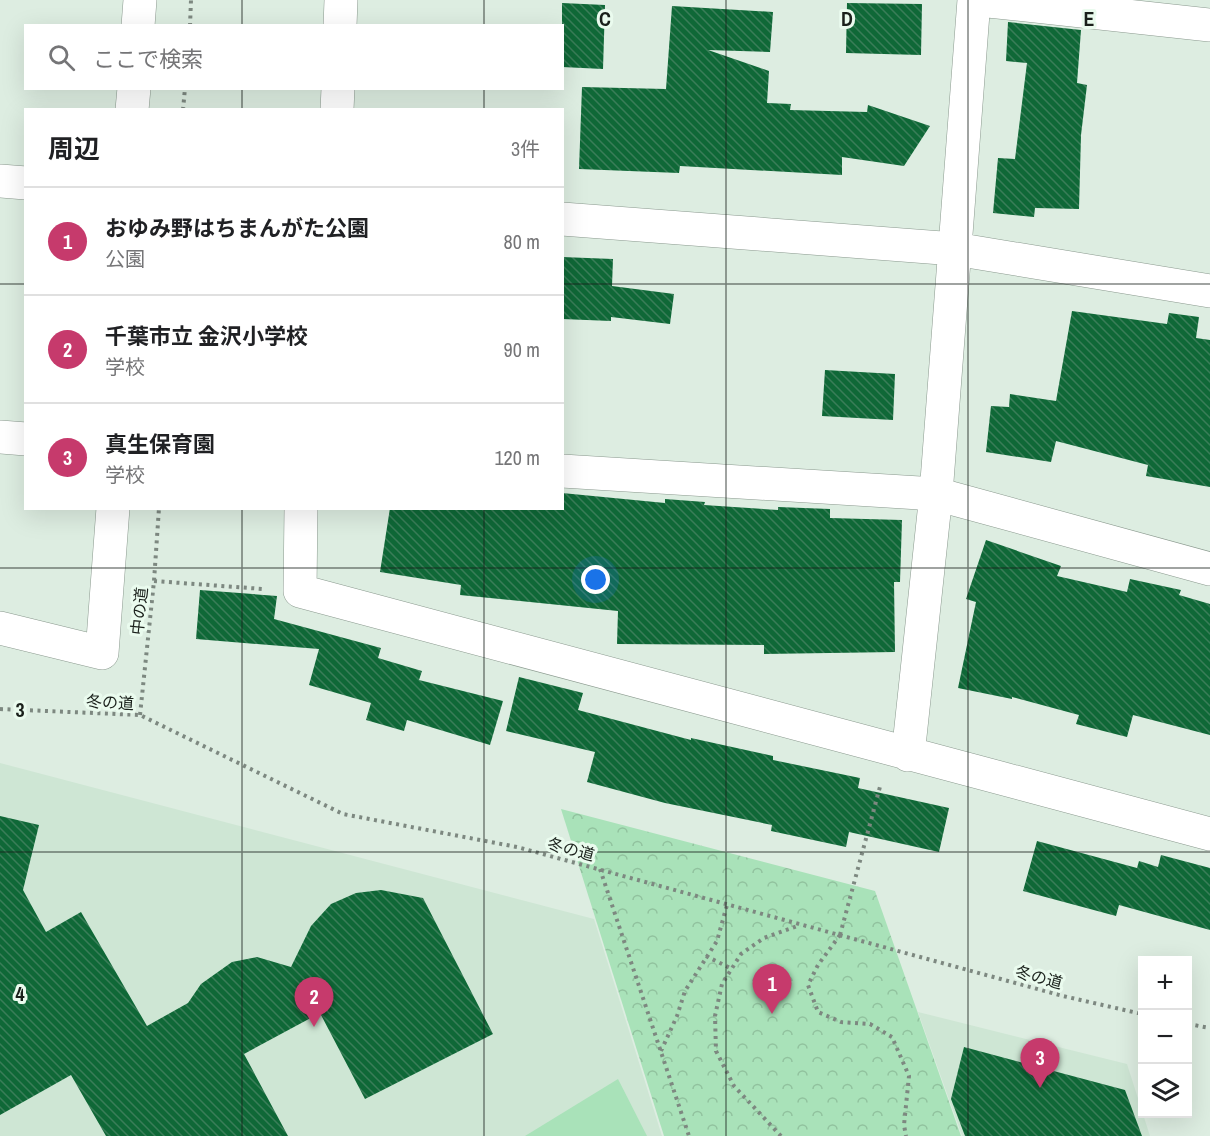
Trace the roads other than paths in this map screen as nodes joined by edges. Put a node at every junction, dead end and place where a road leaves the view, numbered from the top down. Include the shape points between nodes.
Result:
1 (140, 0) edge
2 (341, 0) edge
3 (977, 0) edge
4 (138, 24) edge
5 (340, 24) edge
6 (1210, 25) edge
7 (134, 90) edge
8 (338, 90) edge
9 (132, 108) edge
10 (337, 108) edge
11 (0, 181) edge
12 (24, 183) edge
13 (564, 219) edge
14 (955, 249) junction
15 (1210, 291) edge
16 (0, 437) edge
17 (24, 439) edge
18 (564, 471) edge
19 (936, 494) junction
20 (113, 510) edge
21 (301, 510) edge
22 (1210, 568) edge
23 (0, 628) edge
24 (899, 753) junction
25 (1210, 834) edge

1 - 4 street
2 - 5 street
3 - 6 street
3 - 14 street
7 - 9 street
8 - 10 street
11 - 12 street
13 - 14 street
14 - 15 street
14 - 19 street
16 - 17 street
18 - 19 street
19 - 22 street
19 - 24 street
20 - 23 street via 102,653
21 - 24 street via 300,591
24 - 25 street

